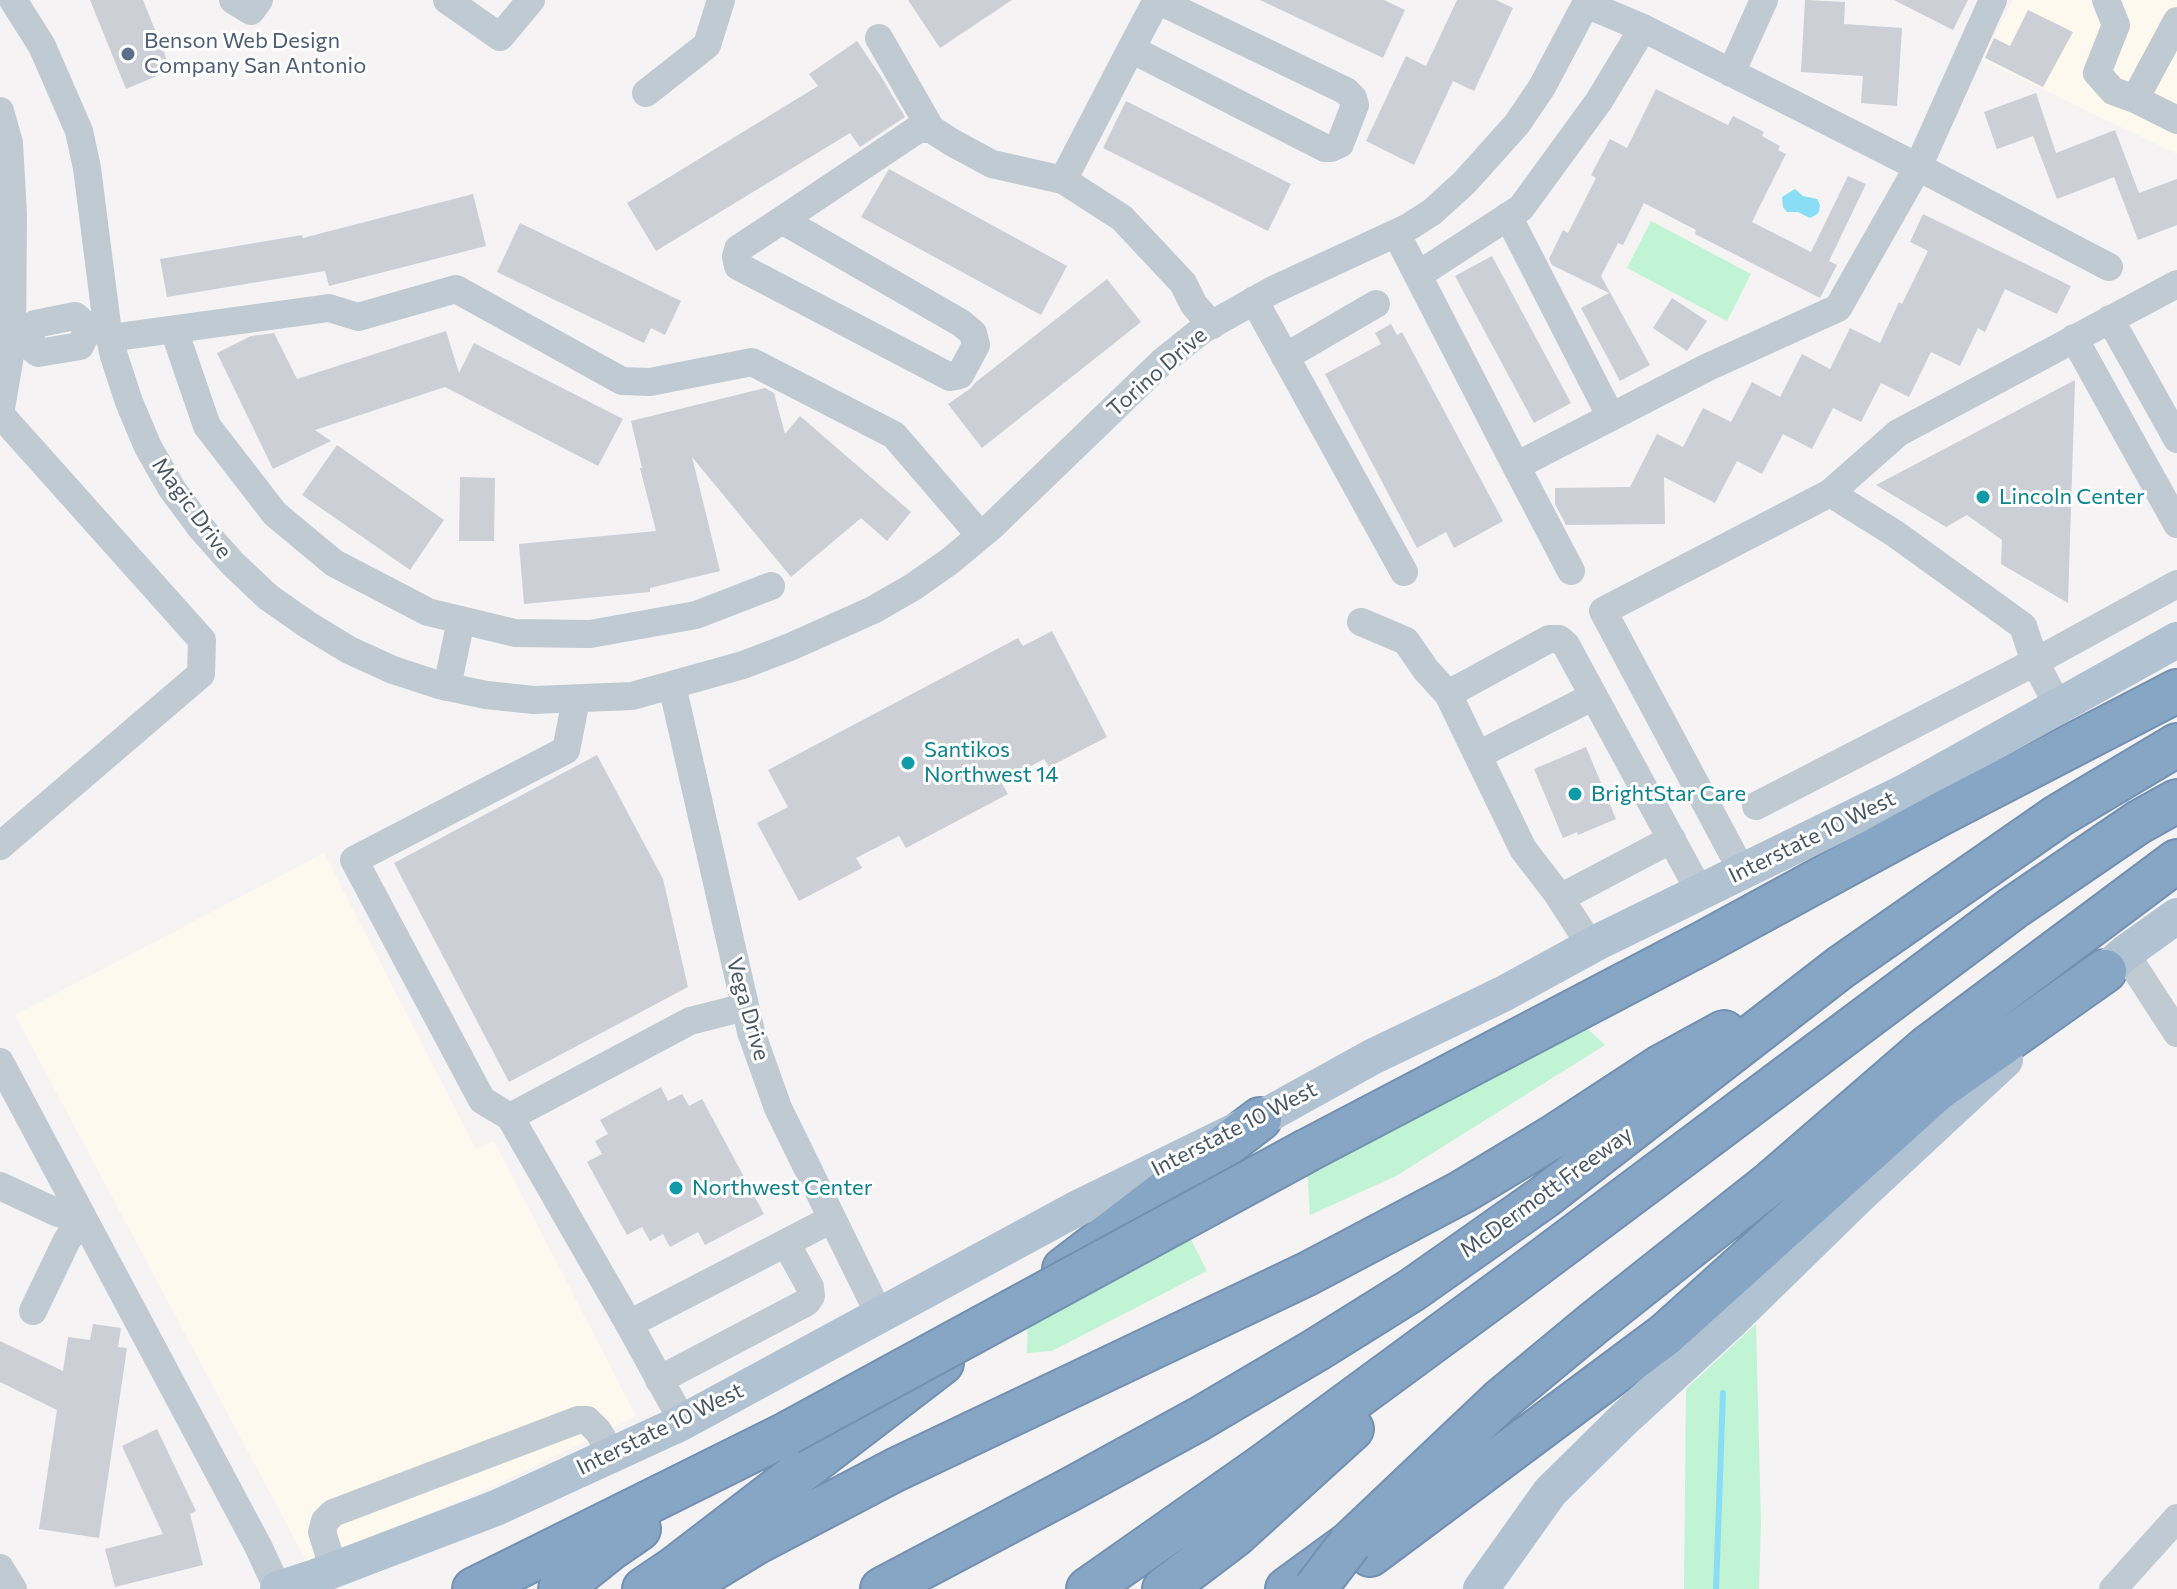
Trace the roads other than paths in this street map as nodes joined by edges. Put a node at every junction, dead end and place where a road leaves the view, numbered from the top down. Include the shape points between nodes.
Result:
1 (14, 0) edge
2 (233, 0) edge
3 (259, 0) edge
4 (447, 0) edge
5 (531, 0) edge
6 (721, 0) edge
7 (1764, 0) edge
8 (1993, 0) edge
9 (2106, 0) edge
10 (1587, 2) edge
11 (0, 10) edge
12 (2177, 21) edge
13 (1643, 28) junction
14 (879, 38) dead end
15 (1131, 49) junction
16 (1731, 73) junction
17 (646, 93) dead end
18 (2135, 99) junction
19 (0, 111) edge
20 (2177, 120) edge
21 (931, 129) junction
22 (1918, 167) junction
23 (1063, 180) junction
24 (1508, 216) junction
25 (782, 220) junction
26 (1396, 233) junction
27 (2109, 267) dead end
28 (1418, 275) junction
29 (2177, 284) edge
30 (1254, 300) junction
31 (1376, 304) dead end
32 (2110, 319) junction
33 (1212, 325) junction
34 (102, 330) junction
35 (174, 330) junction
36 (2074, 338) junction
37 (20, 344) junction
38 (1285, 357) junction
39 (0, 414) edge
40 (1611, 417) junction
41 (2177, 439) edge
42 (1516, 466) junction
43 (1830, 493) junction
44 (2177, 524) edge
45 (980, 535) junction
46 (1571, 571) dead end
47 (1404, 572) dead end
48 (2177, 584) edge
49 (771, 586) dead end
50 (461, 620) junction
51 (1361, 622) dead end
52 (2177, 640) edge
53 (2035, 662) junction
54 (672, 685) junction
55 (447, 687) junction
56 (2177, 691) edge
57 (1448, 694) junction
58 (1594, 696) junction
59 (576, 700) junction
60 (2058, 706) junction
61 (2177, 745) edge
62 (1478, 755) junction
63 (2177, 801) edge
64 (1756, 806) dead end
65 (1672, 839) junction
66 (0, 846) edge
67 (2177, 861) edge
68 (1742, 871) junction
69 (1700, 892) junction
70 (1560, 898) junction
71 (2177, 916) edge
72 (1591, 946) junction
73 (2115, 962) junction
74 (1841, 967) junction
75 (745, 1007) junction
76 (2177, 1033) edge
77 (0, 1062) edge
78 (510, 1117) junction
79 (1260, 1119) junction
80 (0, 1186) edge
81 (83, 1218) junction
82 (832, 1219) junction
83 (786, 1243) junction
84 (1516, 1280) junction
85 (33, 1311) dead end
86 (879, 1314) junction
87 (629, 1324) junction
88 (659, 1380) junction
89 (683, 1422) junction
90 (788, 1433) junction
91 (612, 1454) junction
92 (2177, 1518) edge
93 (1350, 1543) junction
94 (0, 1568) edge
95 (334, 1570) junction
96 (13, 1589) edge
97 (278, 1589) edge
98 (474, 1589) edge
99 (560, 1589) edge
100 (644, 1589) edge
101 (680, 1589) edge
102 (882, 1589) edge
103 (1088, 1589) edge
104 (1164, 1589) edge
105 (1287, 1589) edge
106 (1315, 1589) edge
107 (1481, 1589) edge
108 (2113, 1589) edge

1 - 11 street
1 - 34 street, Magic Drive via 42,46 79,131
2 - 3 street via 251,11
4 - 5 street via 500,37
6 - 17 street via 707,45
7 - 16 street
8 - 22 street
9 - 18 street via 2116,25 2097,73 2113,91
10 - 13 street
10 - 26 street, Torino Drive via 1542,87 1508,135 1443,202
12 - 18 street
13 - 16 street
13 - 24 street via 1599,101 1521,208
14 - 21 street
15 - 15 street via 1157,0 1346,91 1355,105 1340,144 1325,148
15 - 23 street
16 - 22 street
18 - 20 street
19 - 37 street via 9,143
21 - 23 street via 992,164
21 - 25 street via 918,129
22 - 27 street
22 - 40 street via 1838,308
23 - 33 street via 1122,218 1183,283
24 - 28 street
24 - 40 street
25 - 25 street via 738,249 738,266 950,377 960,375 976,345 973,333
26 - 28 street
26 - 30 street, Torino Drive
28 - 42 street
29 - 32 street
30 - 33 street, Torino Drive
30 - 38 street
31 - 38 street
32 - 36 street
32 - 41 street
33 - 45 street, Torino Drive via 1162,362
34 - 35 street
34 - 37 street via 80,346 38,353
34 - 55 street, Magic Drive via 148,447 179,499 233,564 268,597 339,644 393,670
35 - 45 street via 329,308 358,317 456,289 622,381 650,382 752,362 894,435
35 - 50 street via 207,426 275,514 334,563 428,612
36 - 43 street via 1898,433
36 - 44 street
37 - 39 street
38 - 47 street
39 - 66 street via 202,640 201,674
40 - 42 street
42 - 46 street
43 - 53 street via 2023,626
43 - 68 street via 1603,611
45 - 54 street, Torino Drive via 913,587 873,610 743,665
48 - 53 street
49 - 50 street via 696,615 590,634 515,633
50 - 55 street
51 - 57 street via 1406,641
52 - 60 main road, Interstate 10 West
53 - 60 street
53 - 64 street
54 - 59 street, Magic Drive via 632,696
54 - 75 street, Vega Drive
55 - 59 street, Magic Drive via 534,700
56 - 90 highway, bridge via 1308,1150
57 - 58 street via 1549,639 1559,639
57 - 62 street
58 - 62 street
58 - 65 street
59 - 78 street via 566,750 354,860 482,1100
60 - 68 main road, Interstate 10 West via 1905,792
61 - 74 highway, McDermott Freeway via 2058,816
62 - 70 street via 1523,849
63 - 84 highway via 2013,908
65 - 69 street
65 - 70 street
67 - 93 highway via 1928,1047 1772,1182 1501,1400
68 - 69 main road, Interstate 10 West
69 - 72 main road, Interstate 10 West
70 - 72 street
71 - 73 main road
72 - 79 main road, Interstate 10 West
73 - 76 street
73 - 106 highway via 1938,1089 1665,1335 1376,1552
73 - 107 main road via 1871,1185 1550,1492
74 - 101 highway via 1660,1067 1462,1192 1307,1274 895,1470
74 - 102 highway, McDermott Freeway via 1544,1197 1412,1290 1199,1419
75 - 78 street via 690,1021
75 - 82 street, Vega Drive via 778,1108
77 - 81 street
78 - 87 street
79 - 86 main road, Interstate 10 West
79 - 100 highway
80 - 81 street via 58,1213
81 - 85 street
81 - 97 street
82 - 83 street
82 - 86 street, Vega Drive
83 - 87 street
83 - 88 street via 810,1287 807,1302
84 - 103 highway
84 - 104 highway via 1234,1536
86 - 89 main road, Interstate 10 West
87 - 88 street
88 - 89 street
89 - 91 main road, Interstate 10 West
90 - 98 highway
90 - 99 highway via 610,1549
91 - 95 main road, Interstate 10 West via 496,1508
91 - 95 street via 587,1420 578,1420 333,1513 322,1532
92 - 108 street
93 - 105 highway, bridge
93 - 106 highway, bridge
94 - 96 street
95 - 97 main road, Interstate 10 West

